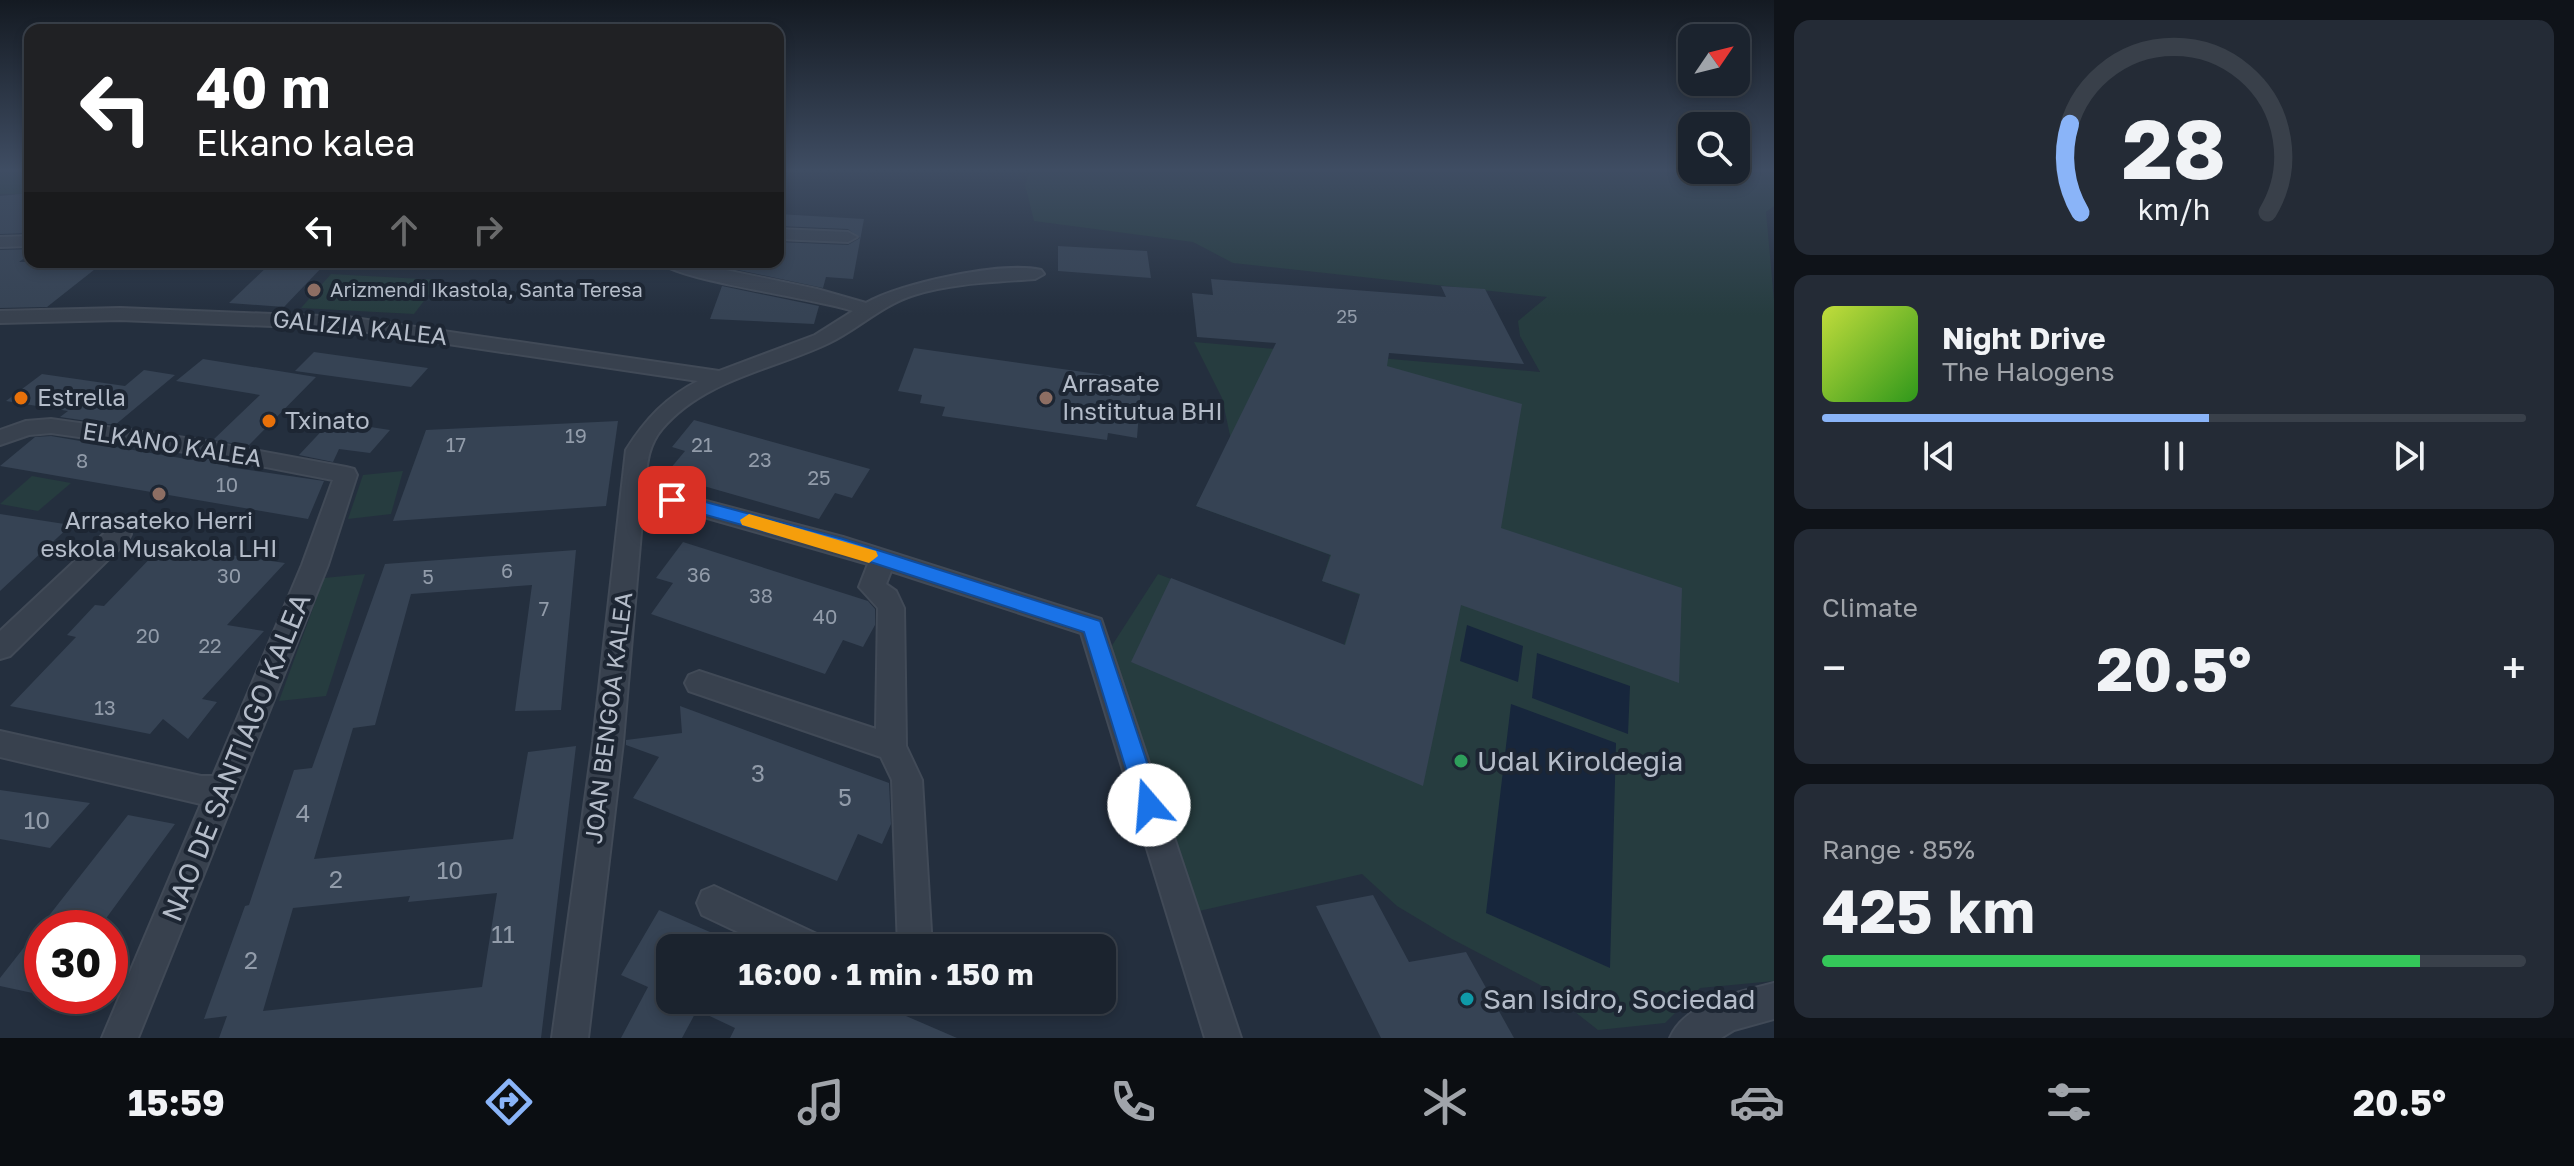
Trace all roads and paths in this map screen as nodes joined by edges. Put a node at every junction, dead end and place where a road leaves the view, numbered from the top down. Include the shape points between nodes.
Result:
1 (784, 234) edge
2 (848, 237) dead end
3 (24, 241) edge
4 (0, 242) edge
5 (688, 268) edge
6 (1035, 274) dead end
7 (865, 309) junction
8 (0, 317) edge
9 (717, 377) junction
10 (0, 438) edge
11 (346, 475) joint
12 (634, 501) junction
13 (119, 534) dead end
14 (882, 561) junction
15 (0, 648) edge
16 (699, 683) dead end
17 (0, 744) edge
18 (891, 747) junction
19 (222, 790) junction
20 (714, 903) dead end
21 (779, 934) edge
22 (914, 934) edge
23 (1774, 1001) edge
24 (120, 1038) edge
25 (570, 1038) edge
26 (1223, 1038) edge
27 (1688, 1038) edge

1 - 2 street
3 - 4 street
5 - 7 street via 818,294
6 - 7 street via 916,288
7 - 9 street via 819,340
8 - 9 street, GALIZIA KALEA via 210,315 347,323
9 - 12 street, JOAN BENGOA KALEA via 654,422 637,450
10 - 11 street, ELKANO KALEA via 51,426
11 - 19 street, NAO DE SANTIAGO KALEA via 315,565
12 - 14 street via 672,500
12 - 25 street, JOAN BENGOA KALEA
13 - 15 street
14 - 18 street via 872,587 891,608
14 - 26 street via 1092,626
16 - 18 street
17 - 19 street via 201,790
18 - 22 street via 907,780
19 - 24 street, NAO DE SANTIAGO KALEA
20 - 21 street
23 - 27 street via 1726,1014

